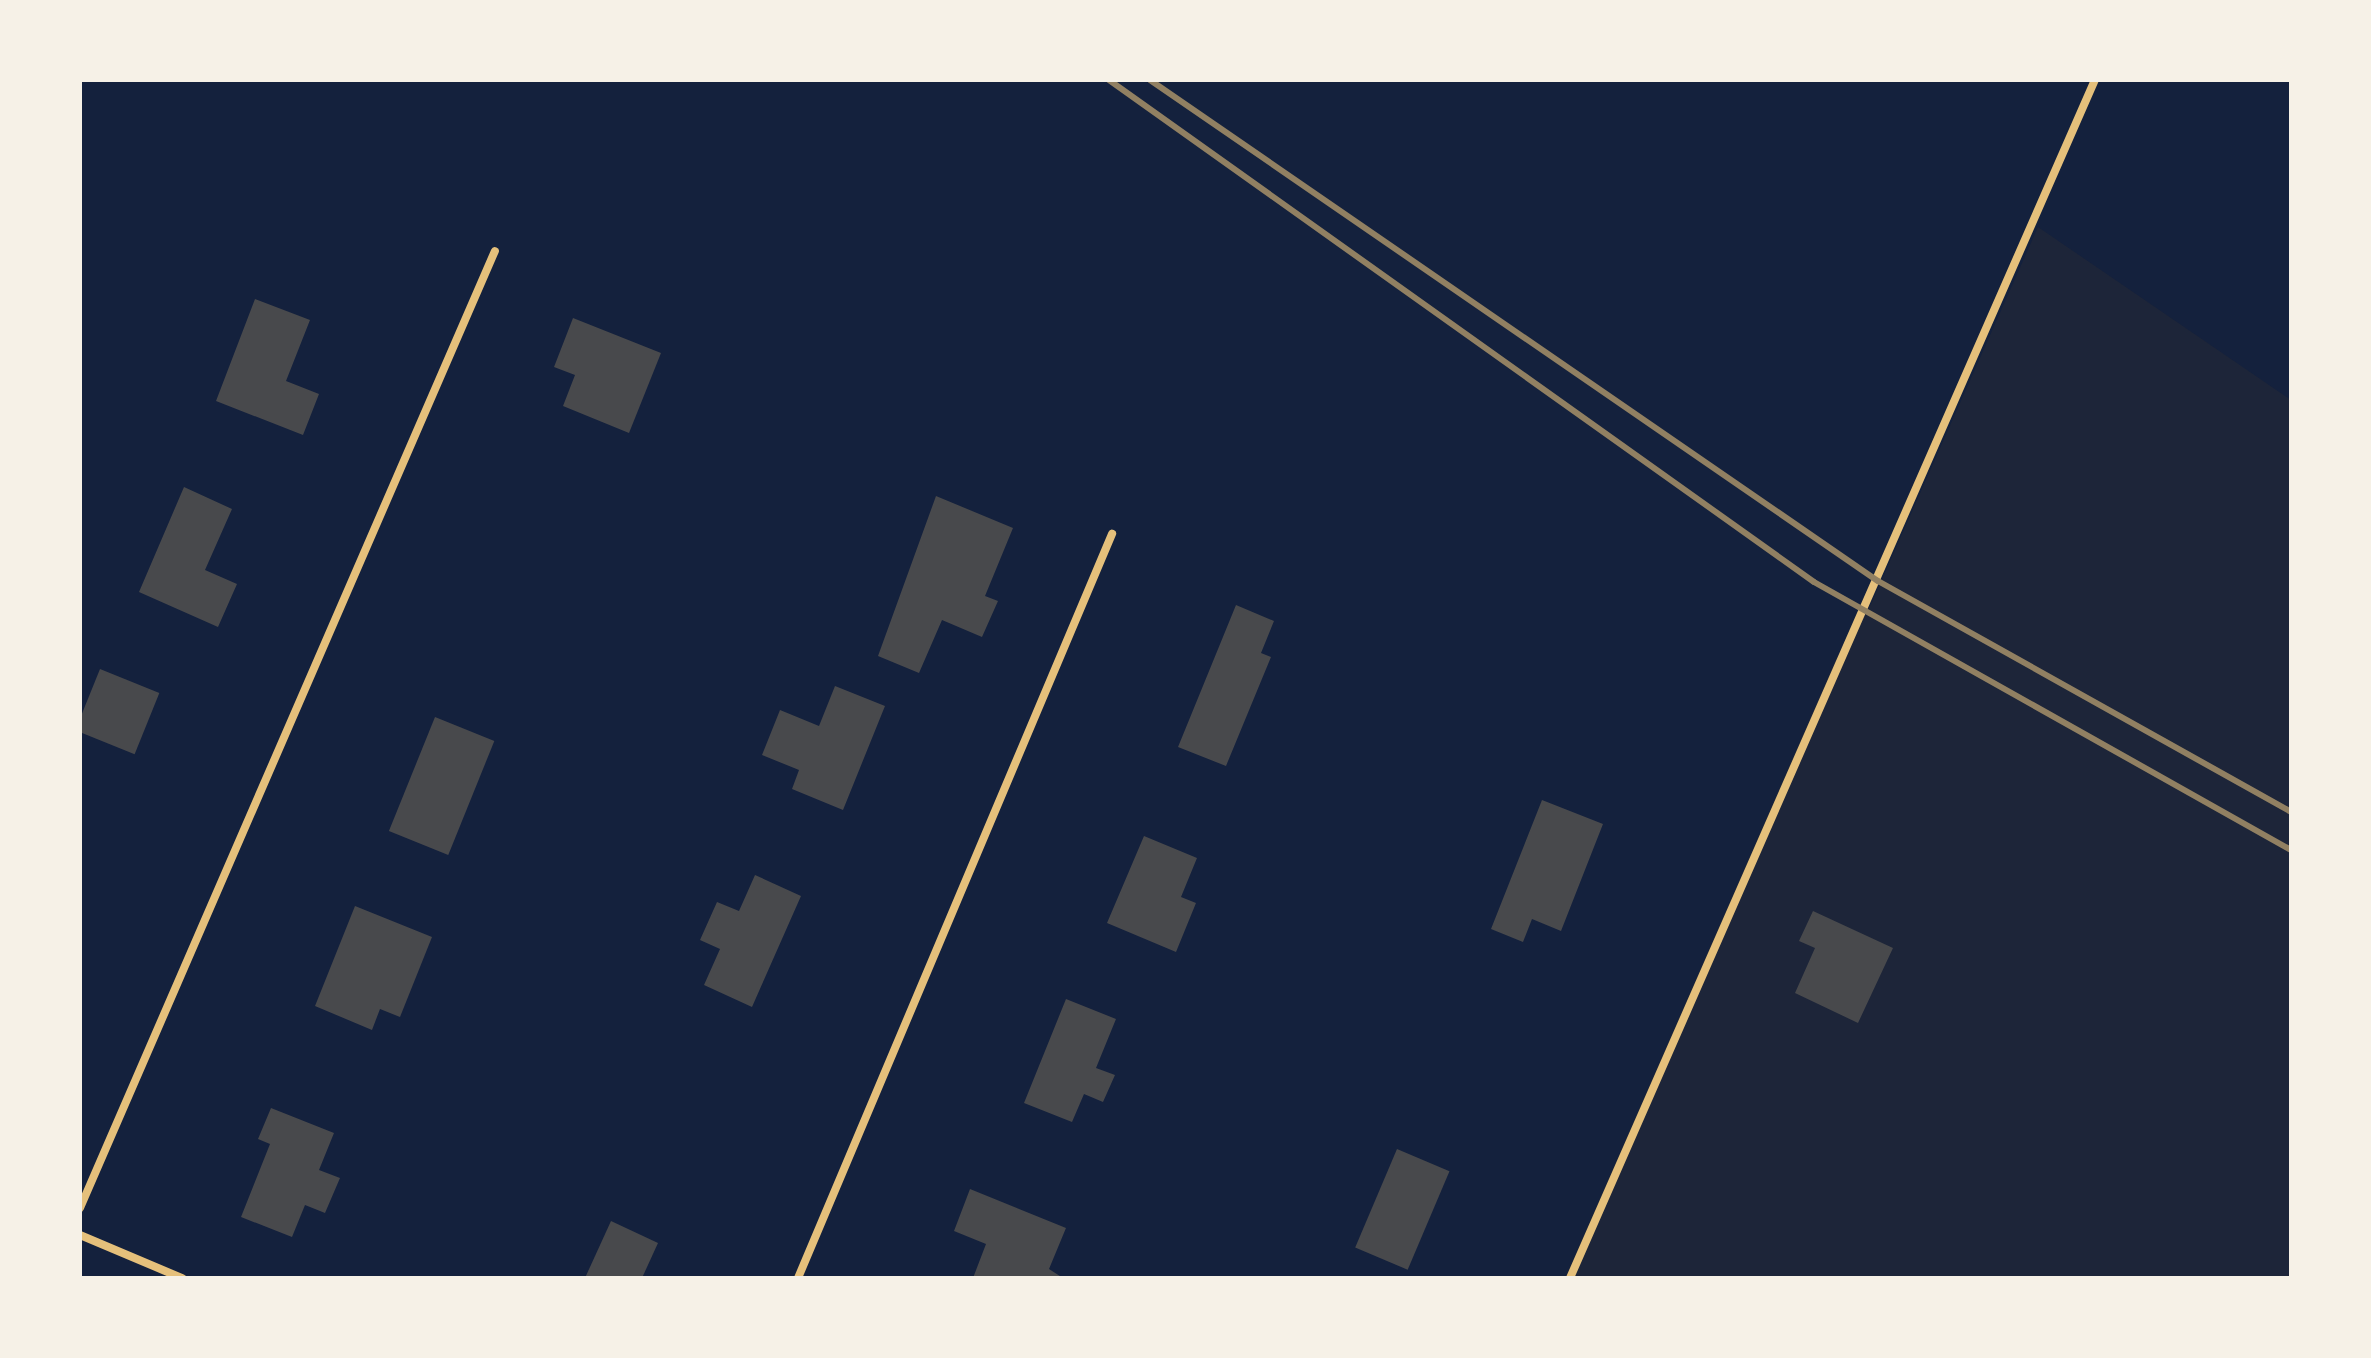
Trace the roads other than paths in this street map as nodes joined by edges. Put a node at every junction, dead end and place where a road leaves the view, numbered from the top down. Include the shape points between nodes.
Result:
1 (2095, 80) edge
2 (495, 251) dead end
3 (1112, 534) dead end
4 (80, 1208) edge
5 (80, 1235) edge
6 (182, 1278) edge
7 (798, 1278) edge
8 (1570, 1278) edge

1 - 8 street
2 - 4 street
3 - 7 street
5 - 6 street

